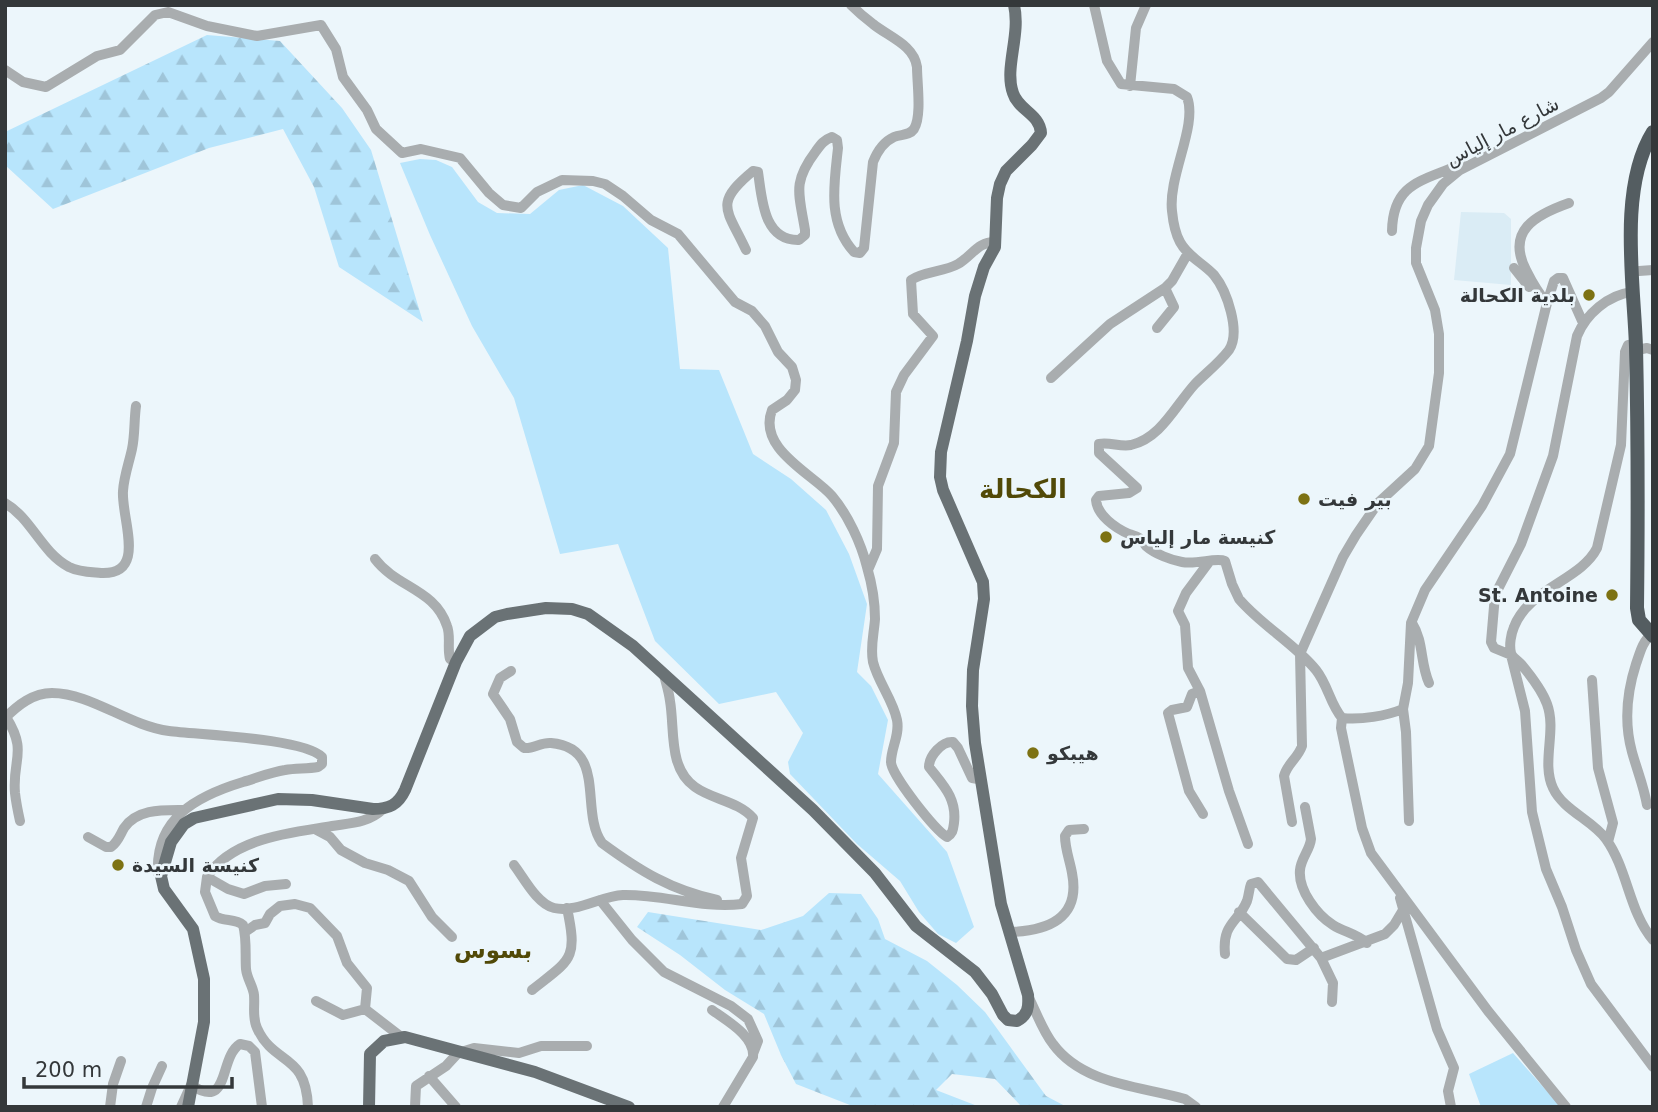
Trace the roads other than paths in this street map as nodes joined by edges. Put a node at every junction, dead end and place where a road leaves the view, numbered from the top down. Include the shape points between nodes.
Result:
1 (851, 5) edge
2 (1014, 5) edge
3 (1094, 5) edge
4 (1146, 5) edge
5 (1653, 42) edge
6 (5, 70) edge
7 (1130, 86) junction
8 (1653, 132) edge
9 (1653, 146) edge
10 (1481, 159) junction
11 (1569, 203) dead end
12 (1391, 230) dead end
13 (996, 242) junction
14 (746, 250) dead end
15 (1188, 253) junction
16 (1514, 268) dead end
17 (1646, 271) edge
18 (1165, 288) junction
19 (1632, 292) junction
20 (1538, 293) junction
21 (1547, 303) junction
22 (1583, 323) junction
23 (1157, 328) dead end
24 (1644, 348) edge
25 (1051, 377) dead end
26 (136, 406) dead end
27 (5, 503) edge
28 (375, 559) dead end
29 (1209, 562) junction
30 (868, 570) junction
31 (1411, 623) junction
32 (1652, 632) edge
33 (1300, 654) junction
34 (1511, 655) junction
35 (456, 662) junction
36 (511, 671) dead end
37 (664, 675) junction
38 (1592, 680) dead end
39 (1429, 683) dead end
40 (1200, 691) junction
41 (1403, 709) junction
42 (6, 717) edge
43 (1342, 718) junction
44 (979, 767) junction
45 (1647, 805) dead end
46 (1305, 807) dead end
47 (383, 809) junction
48 (182, 810) junction
49 (1203, 814) dead end
50 (20, 821) dead end
51 (1409, 821) dead end
52 (1292, 822) dead end
53 (315, 829) junction
54 (1084, 829) dead end
55 (88, 837) dead end
56 (1608, 842) junction
57 (1248, 844) dead end
58 (514, 865) dead end
59 (161, 876) junction
60 (207, 877) junction
61 (286, 884) dead end
62 (1399, 894) junction
63 (746, 899) junction
64 (600, 900) junction
65 (567, 908) junction
66 (1403, 910) junction
67 (1238, 912) junction
68 (245, 932) junction
69 (1009, 932) junction
70 (452, 937) dead end
71 (1653, 940) edge
72 (1367, 943) junction
73 (1314, 948) junction
74 (1224, 954) dead end
75 (1321, 958) junction
76 (532, 990) dead end
77 (1028, 995) junction
78 (316, 1001) dead end
79 (1332, 1002) dead end
80 (365, 1009) junction
81 (712, 1010) dead end
82 (405, 1037) junction
83 (587, 1046) dead end
84 (458, 1053) junction
85 (753, 1054) junction
86 (121, 1061) dead end
87 (162, 1066) dead end
88 (1653, 1067) edge
89 (429, 1076) junction
90 (191, 1085) junction
91 (110, 1107) edge
92 (146, 1107) edge
93 (181, 1107) edge
94 (188, 1107) edge
95 (262, 1107) edge
96 (308, 1107) edge
97 (369, 1107) edge
98 (415, 1107) edge
99 (456, 1107) edge
100 (629, 1107) edge
101 (723, 1107) edge
102 (1196, 1107) edge
103 (1451, 1107) edge
104 (1566, 1107) edge

1 - 14 street via 903,44 917,67 914,128 888,141 873,162 864,248 854,252 838,228 833,203 838,148 832,137 801,172 798,185 805,235 799,240 780,236 769,222 758,173 753,171 732,191 727,209
2 - 13 main road via 1017,26 1011,85 1016,100 1038,121 1041,133 1000,184
3 - 7 street via 1111,69 1121,84
4 - 7 street via 1136,28
5 - 10 street, شارع مار إلياس via 1601,98
6 - 30 street via 23,82 46,87 97,56 120,50 155,15 168,12 206,26 257,36 321,25 336,49 342,77 376,129 402,153 421,149 460,158 503,205 522,208 537,192 562,180 605,184 677,234 735,302 752,311 765,327 792,367 797,386 769,416 776,442 786,457 832,496
7 - 15 street via 1178,90 1189,103 1171,192 1177,235
8 - 19 highway via 1640,161 1633,196
9 - 17 highway via 1638,197
10 - 12 street via 1410,186 1396,205
10 - 33 street, شارع مار إلياس via 1443,184 1428,205 1418,233 1416,263 1435,310 1439,334 1440,373 1429,446 1415,469 1378,503 1356,535
11 - 20 street via 1537,218 1520,239 1520,256
13 - 30 street via 982,244 953,266 911,281 913,314 933,336 896,392 894,443 877,493 877,549
13 - 44 main road via 975,296 940,461 943,490 984,582 972,691
15 - 18 street
15 - 29 street via 1220,286 1234,339 1148,439 1125,446 1099,444 1099,453 1137,488 1129,494 1098,496 1096,503 1101,514 1153,551 1182,562
16 - 20 street
17 - 24 highway
18 - 23 street via 1174,307
18 - 25 street via 1110,324
19 - 22 street via 1611,297
19 - 24 highway
20 - 21 street
21 - 22 street via 1555,281 1563,278
21 - 31 street via 1510,454 1482,506 1425,590
22 - 34 street via 1572,351 1544,484 1493,600 1490,642
24 - 32 highway via 1637,608 1639,621
24 - 34 street via 1628,345 1625,352 1621,445 1597,548 1589,561 1521,613 1511,635
26 - 27 street via 123,489 129,545 123,568 113,573 69,567 50,553 21,515
28 - 35 street via 397,580 433,601 448,628 450,659
29 - 33 street via 1225,561 1239,599
29 - 40 street via 1185,593 1178,611 1185,625 1186,661
30 - 44 street via 875,612 874,664 898,723 893,774 947,837 953,828 953,801 929,767 929,760 949,741 955,743 974,780
31 - 39 street via 1419,636
31 - 41 street
32 - 45 street via 1644,640 1636,665 1628,716 1629,741
33 - 43 street via 1318,672
33 - 52 street via 1302,746 1283,776
34 - 56 street via 1548,706 1553,789
34 - 88 street via 1525,711 1532,812 1546,869 1591,984
35 - 37 main road via 470,636 495,617 525,610 572,609 588,614 633,646
35 - 47 main road via 401,798
36 - 63 street via 500,678 493,694 510,719 513,735 524,748 554,743 577,753 587,767 593,821 602,843 686,893 722,901
37 - 63 street via 678,765 686,779 753,818 741,858
37 - 77 main road via 813,810 874,873 916,926 975,972 1008,1020 1023,1018
38 - 56 street via 1598,768 1612,817
40 - 49 street via 1192,694 1187,707 1168,713 1189,791
40 - 57 street
41 - 43 street
41 - 51 street
42 - 48 street via 38,695 67,695 165,730 300,747 315,751 323,760 318,767 286,770 220,789
42 - 50 street via 20,752 15,791
43 - 62 street via 1340,728 1364,838
44 - 69 main road
46 - 72 street via 1311,839 1300,874 1305,892 1323,918
47 - 53 street via 372,818
47 - 59 main road via 290,799 205,814 184,824 176,834
48 - 55 street via 157,810 135,818 111,846
48 - 59 street via 161,848
53 - 60 street via 243,847
53 - 70 street via 341,850 409,881
54 - 69 street via 1069,830 1065,836 1074,883 1066,914 1032,932
56 - 71 street via 1639,918
58 - 65 street via 546,904
59 - 90 main road via 168,897 193,929 202,967 204,1022
60 - 61 street via 244,894
60 - 68 street via 205,892 213,914 240,923
62 - 66 street
62 - 104 street
63 - 64 street via 742,904 723,906 626,895
64 - 65 street
64 - 85 street via 664,972 748,1019 758,1041
65 - 76 street via 573,941 569,958
66 - 72 street via 1390,930
66 - 103 street via 1437,1028 1454,1069 1448,1091
67 - 73 street via 1287,959 1296,960
67 - 73 street via 1252,882 1258,882
67 - 74 street via 1227,931
68 - 80 street via 265,923 280,906 310,908 337,936 346,963 367,988
68 - 96 street via 256,1026 264,1041 301,1073
69 - 77 main road
72 - 75 street
73 - 75 street
75 - 79 street via 1333,983
77 - 102 street via 1053,1045 1067,1059 1101,1079 1175,1096
78 - 80 street via 343,1015
80 - 82 street
81 - 85 street via 739,1031
82 - 84 main road
82 - 97 main road via 384,1041 370,1055
83 - 84 street via 541,1046 519,1053 474,1048
84 - 89 street
84 - 100 main road via 535,1072
85 - 101 street
86 - 91 street
87 - 92 street
89 - 98 street via 416,1086
89 - 99 street
90 - 93 street
90 - 94 main road
90 - 95 street via 202,1092 214,1091 236,1046 249,1046 255,1052

